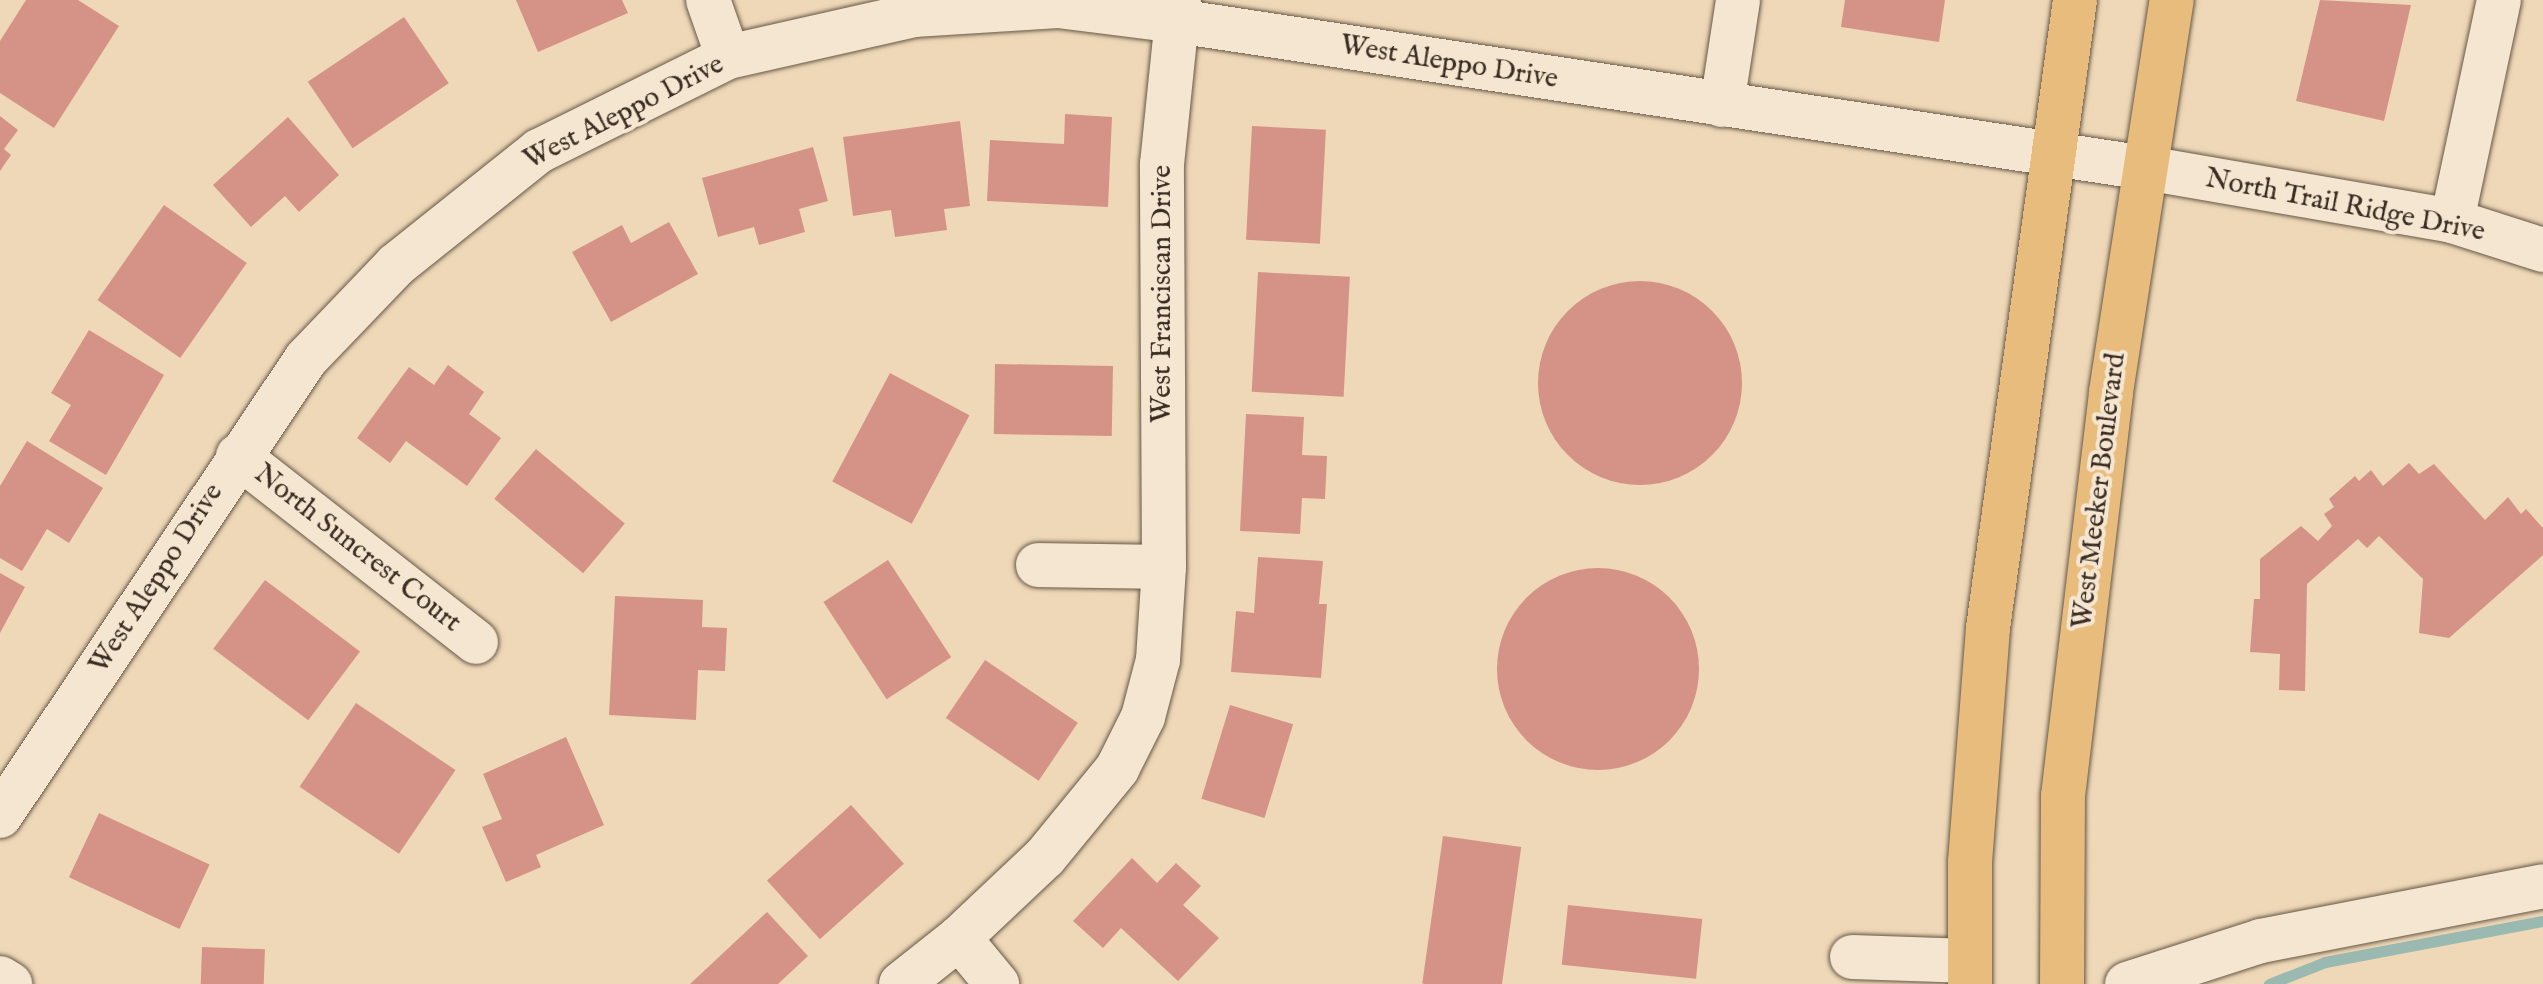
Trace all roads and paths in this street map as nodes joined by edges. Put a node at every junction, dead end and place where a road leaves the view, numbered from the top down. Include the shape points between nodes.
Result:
1 (708, 0) edge
2 (1738, 0) edge
3 (2075, 0) edge
4 (2172, 0) edge
5 (2499, 0) edge
6 (1178, 10) edge
7 (728, 57) junction
8 (1722, 105) junction
9 (2054, 154) junction
10 (2146, 168) junction
11 (2452, 221) junction
12 (2543, 250) edge
13 (238, 456) junction
14 (1038, 565) dead end
15 (1164, 567) junction
16 (476, 642) dead end
17 (0, 816) edge
18 (2543, 886) edge
19 (959, 938) junction
20 (1852, 957) dead end
21 (1970, 973) edge
22 (0, 978) edge
23 (10, 984) edge
24 (901, 984) edge
25 (997, 984) edge
26 (2062, 984) edge
27 (2127, 984) edge

1 - 7 street
2 - 8 street
3 - 9 main road
4 - 10 main road, West Meeker Boulevard
5 - 11 street
6 - 7 street, West Aleppo Drive via 1058,6 914,15
6 - 8 street, West Aleppo Drive
6 - 15 street, West Franciscan Drive via 1162,164
7 - 13 street, West Aleppo Drive via 539,151 468,206 396,265 306,359
8 - 9 street, West Aleppo Drive
9 - 10 street, West Aleppo Drive
9 - 21 main road via 1988,628 1970,862
10 - 11 street, North Trail Ridge Drive
10 - 26 main road, West Meeker Boulevard via 2111,392 2063,796
11 - 12 street, North Trail Ridge Drive
13 - 16 street, North Suncrest Court
13 - 17 street, West Aleppo Drive
14 - 15 street
15 - 19 street, West Franciscan Drive via 1158,660 1143,717 1117,769 1045,857
18 - 27 street via 2261,941
19 - 24 street, West Franciscan Drive
19 - 25 street
20 - 21 street
22 - 23 street

